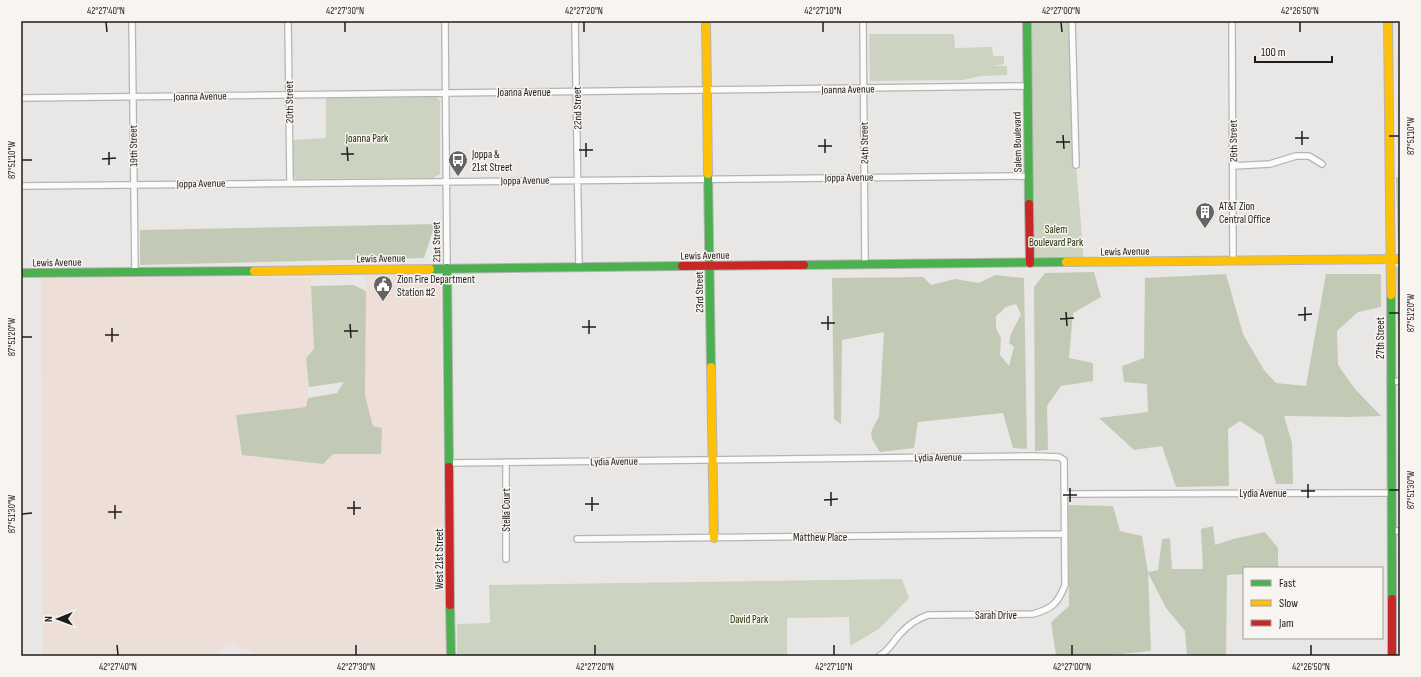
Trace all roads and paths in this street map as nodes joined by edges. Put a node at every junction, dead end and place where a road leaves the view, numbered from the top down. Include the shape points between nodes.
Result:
1 (132, 21) edge
2 (288, 21) edge
3 (444, 21) edge
4 (575, 21) edge
5 (706, 21) edge
6 (863, 21) edge
7 (1027, 21) edge
8 (1072, 21) edge
9 (1232, 21) edge
10 (1388, 21) edge
11 (1028, 86) junction
12 (864, 88) junction
13 (707, 90) junction
14 (577, 92) junction
15 (445, 93) junction
16 (289, 94) junction
17 (133, 97) junction
18 (21, 98) edge
19 (1322, 164) dead end
20 (1076, 165) dead end
21 (1233, 166) junction
22 (1029, 176) junction
23 (864, 177) junction
24 (708, 179) junction
25 (578, 180) junction
26 (446, 181) junction
27 (290, 182) junction
28 (134, 184) junction
29 (21, 186) edge
30 (1390, 259) junction
31 (1400, 259) edge
32 (1233, 261) junction
33 (1030, 263) junction
34 (866, 264) junction
35 (709, 266) junction
36 (579, 267) junction
37 (447, 268) junction
38 (135, 272) junction
39 (21, 273) edge
40 (1390, 382) junction
41 (1400, 382) edge
42 (713, 460) junction
43 (506, 462) junction
44 (450, 463) junction
45 (1391, 493) junction
46 (1064, 494) junction
47 (1391, 531) junction
48 (1400, 531) edge
49 (1064, 534) junction
50 (714, 538) junction
51 (576, 539) dead end
52 (506, 559) dead end
53 (451, 656) edge
54 (881, 656) edge
55 (1392, 656) edge

1 - 17 street, 19th Street
2 - 16 street, 20th Street
3 - 15 street, 21st Street
4 - 14 street, 22nd Street
5 - 13 street, 23rd Street
6 - 12 street, 24th Street
7 - 11 street, Salem Boulevard
8 - 20 street
9 - 21 street, 26th Street
10 - 30 street, 27th Street
11 - 12 street, Joanna Avenue
11 - 22 street, Salem Boulevard
12 - 13 street, Joanna Avenue
12 - 23 street, 24th Street
13 - 14 street, Joanna Avenue
13 - 24 street, 23rd Street
14 - 15 street, Joanna Avenue
14 - 25 street, 22nd Street
15 - 16 street, Joanna Avenue
15 - 26 street, 21st Street
16 - 17 street, Joanna Avenue
16 - 27 street, 20th Street
17 - 18 street, Joanna Avenue
17 - 28 street, 19th Street
19 - 21 street via 1309,156 1296,156 1270,164
21 - 32 street, 26th Street
22 - 23 street, Joppa Avenue
22 - 33 street, Salem Boulevard
23 - 24 street, Joppa Avenue
23 - 34 street, 24th Street
24 - 25 street, Joppa Avenue
24 - 35 street, 23rd Street
25 - 26 street, Joppa Avenue
25 - 36 street, 22nd Street
26 - 27 street, Joppa Avenue
26 - 37 street, 21st Street
27 - 28 street, Joppa Avenue
28 - 29 street, Joppa Avenue
28 - 38 street, 19th Street
30 - 31 street, Lewis Avenue
30 - 32 street, Lewis Avenue
30 - 40 street, 27th Street
32 - 33 street, Lewis Avenue
33 - 34 street, Lewis Avenue
34 - 35 street, Lewis Avenue
35 - 36 street, Lewis Avenue
35 - 42 street, 23rd Street
36 - 37 street, Lewis Avenue
37 - 38 street, Lewis Avenue
37 - 44 street, 21st Street
38 - 39 street, Lewis Avenue
40 - 41 street
40 - 45 street, 27th Street
42 - 43 street, Lydia Avenue
42 - 46 street, Lydia Avenue via 1059,457 1064,460
42 - 50 street, 23rd Street
43 - 44 street, Lydia Avenue
43 - 52 street, Stella Court
44 - 53 street, West 21st Street
45 - 46 street, Lydia Avenue
45 - 47 street, 27th Street
46 - 49 street, Sarah Drive
47 - 48 street
47 - 55 street, 27th Street
49 - 50 street, Matthew Place
49 - 54 street, Sarah Drive via 1065,585 1060,598 1052,607 1033,614 928,615 914,621 900,633
50 - 51 street, Matthew Place

